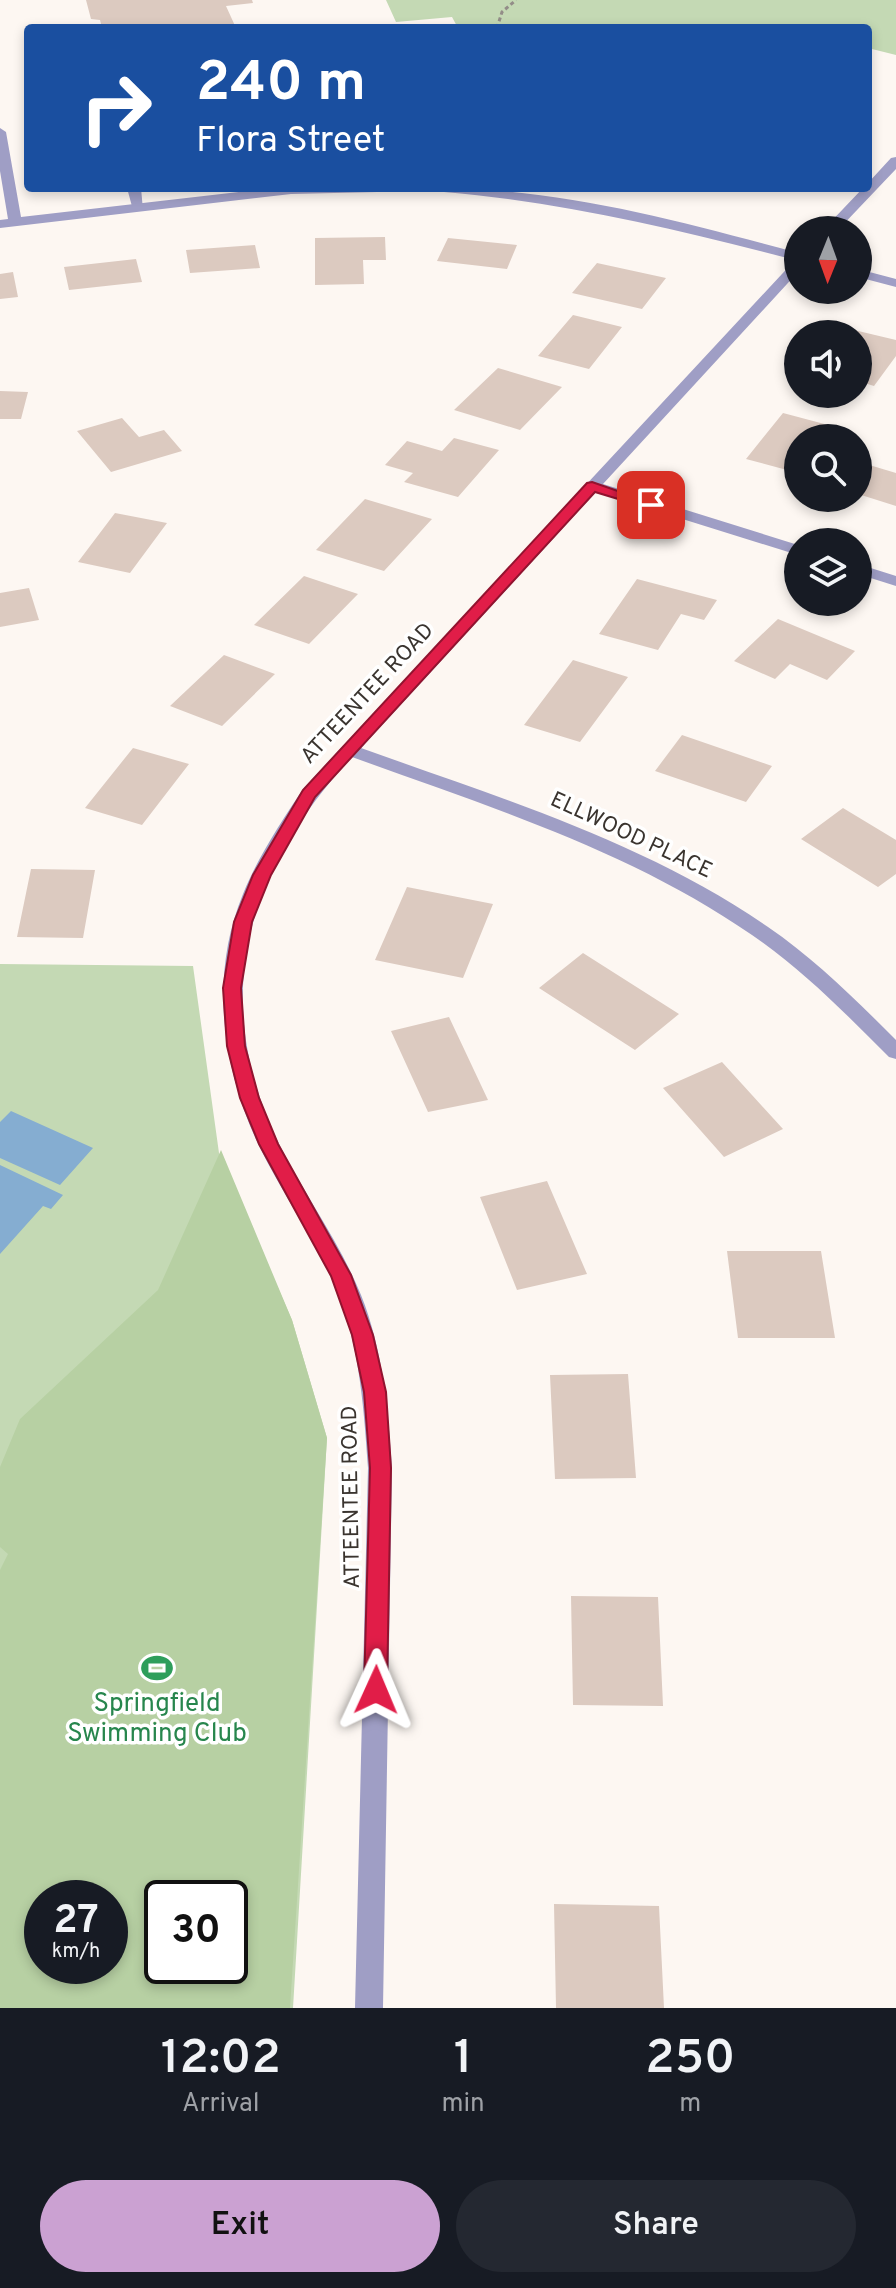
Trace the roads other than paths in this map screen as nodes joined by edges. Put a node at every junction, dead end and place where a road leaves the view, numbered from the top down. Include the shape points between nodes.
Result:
1 (0, 132) edge
2 (896, 161) edge
3 (872, 186) edge
4 (135, 192) edge
5 (229, 192) edge
6 (489, 192) edge
7 (866, 192) edge
8 (138, 207) junction
9 (843, 216) edge
10 (15, 222) junction
11 (0, 224) edge
12 (784, 253) edge
13 (872, 277) edge
14 (784, 279) edge
15 (896, 283) edge
16 (592, 486) junction
17 (784, 546) edge
18 (872, 573) edge
19 (896, 581) edge
20 (349, 750) junction
21 (896, 1052) edge
22 (369, 2008) edge

1 - 10 street
2 - 3 street
4 - 8 street
5 - 8 street
6 - 12 street via 601,207
7 - 9 street
8 - 10 street
10 - 11 street
13 - 15 street
14 - 16 street, ATTEENTEE ROAD
16 - 17 street
16 - 20 street, ATTEENTEE ROAD
18 - 19 street
20 - 21 street, ELLWOOD PLACE via 553,824 696,890 820,978
20 - 22 street, ATTEENTEE ROAD via 309,793 252,894 232,988 236,1046 249,1098 341,1275 363,1335 375,1392 380,1468

